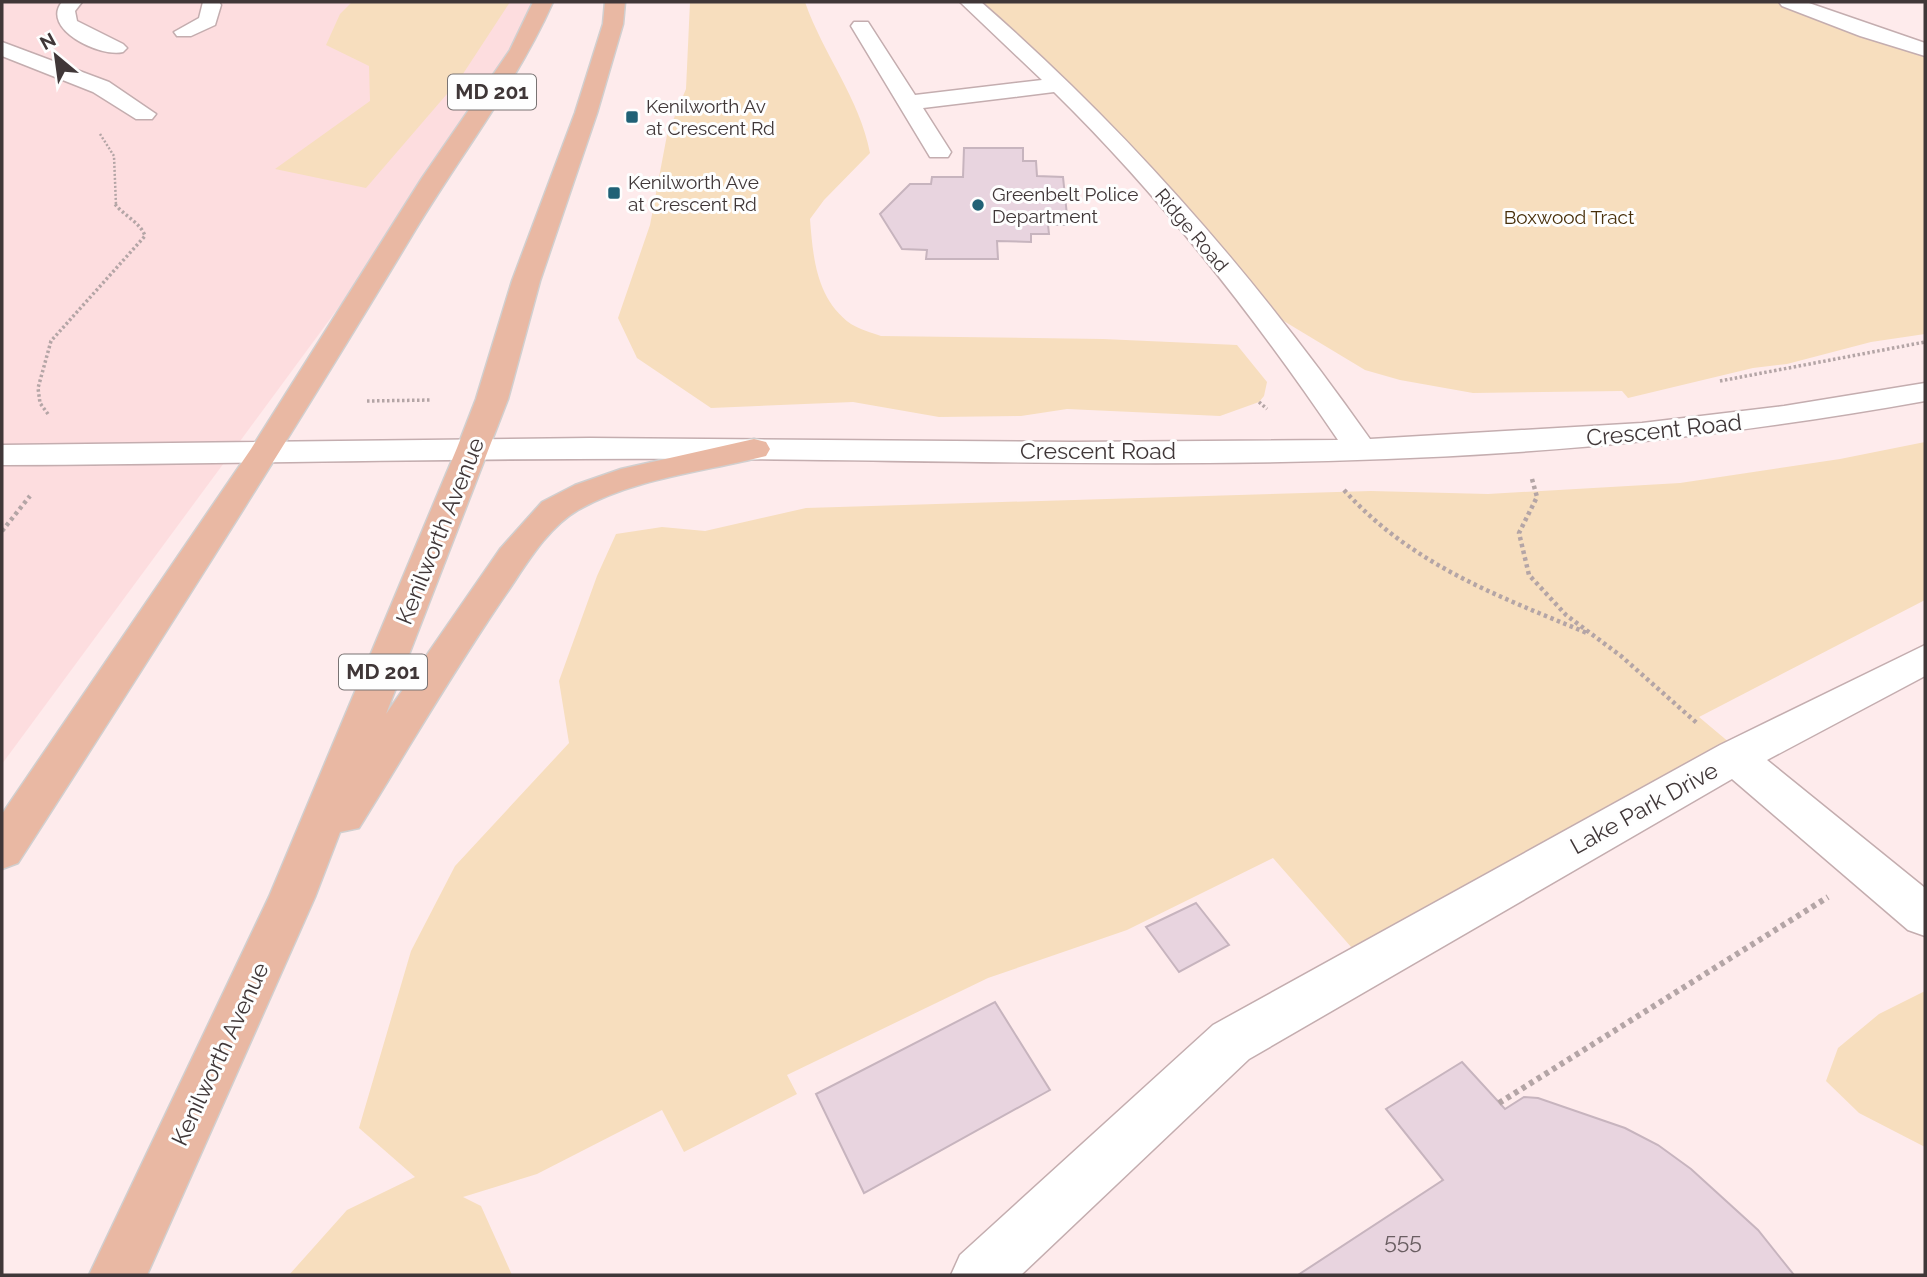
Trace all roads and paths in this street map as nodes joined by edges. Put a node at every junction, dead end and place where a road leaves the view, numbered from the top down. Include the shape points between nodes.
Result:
1 (543, 2) edge
2 (615, 2) edge
3 (970, 2) edge
4 (1789, 2) edge
5 (69, 4) edge
6 (211, 5) dead end
7 (861, 26) dead end
8 (184, 32) dead end
9 (2, 48) edge
10 (116, 48) dead end
11 (1925, 50) edge
12 (1061, 84) junction
13 (908, 103) junction
14 (145, 114) dead end
15 (100, 134) dead end
16 (939, 152) dead end
17 (1925, 342) edge
18 (1708, 383) dead end
19 (1925, 392) edge
20 (432, 400) dead end
21 (367, 401) dead end
22 (1259, 402) dead end
23 (1269, 411) dead end
24 (473, 448) junction
25 (754, 449) junction
26 (267, 450) junction
27 (1361, 450) junction
28 (1313, 451) junction
29 (2, 455) edge
30 (62, 455) junction
31 (1529, 469) dead end
32 (1594, 636) junction
33 (1925, 659) edge
34 (1735, 757) junction
35 (2, 849) edge
36 (1872, 869) junction
37 (292, 897) junction
38 (1923, 911) edge
39 (1499, 1103) dead end
40 (118, 1275) edge
41 (979, 1275) edge

1 - 26 main road, MD 201 via 521,50 434,178
2 - 24 main road, Kenilworth Avenue / MD 201 via 613,24 586,113
3 - 12 street, Ridge Road
4 - 11 street
5 - 10 street via 65,21 72,28
6 - 8 street via 208,21
7 - 13 street
9 - 14 street via 101,87
12 - 13 street
12 - 27 street, Ridge Road via 1151,181 1252,302
13 - 16 street
15 - 30 path via 114,156 114,202 145,236 51,341 38,388 40,403 66,437
17 - 18 path
19 - 27 street, Crescent Road via 1644,433
20 - 21 path
22 - 23 path
24 - 25 street, Crescent Road
24 - 26 street, Crescent Road
24 - 37 main road, Kenilworth Avenue / MD 201
25 - 28 street, Crescent Road
25 - 37 main road via 607,484 564,504 542,521 472,614
26 - 30 street, Crescent Road
26 - 35 main road, MD 201
27 - 28 street, Crescent Road
28 - 32 path via 1376,527 1418,556
29 - 30 street, Crescent Road
31 - 32 path via 1537,497 1519,533 1529,575 1566,615
32 - 34 path
33 - 34 street, Lake Park Drive
34 - 36 street
34 - 41 street, Lake Park Drive via 1231,1042
36 - 38 street
36 - 39 path
37 - 40 main road, Kenilworth Avenue / MD 201

